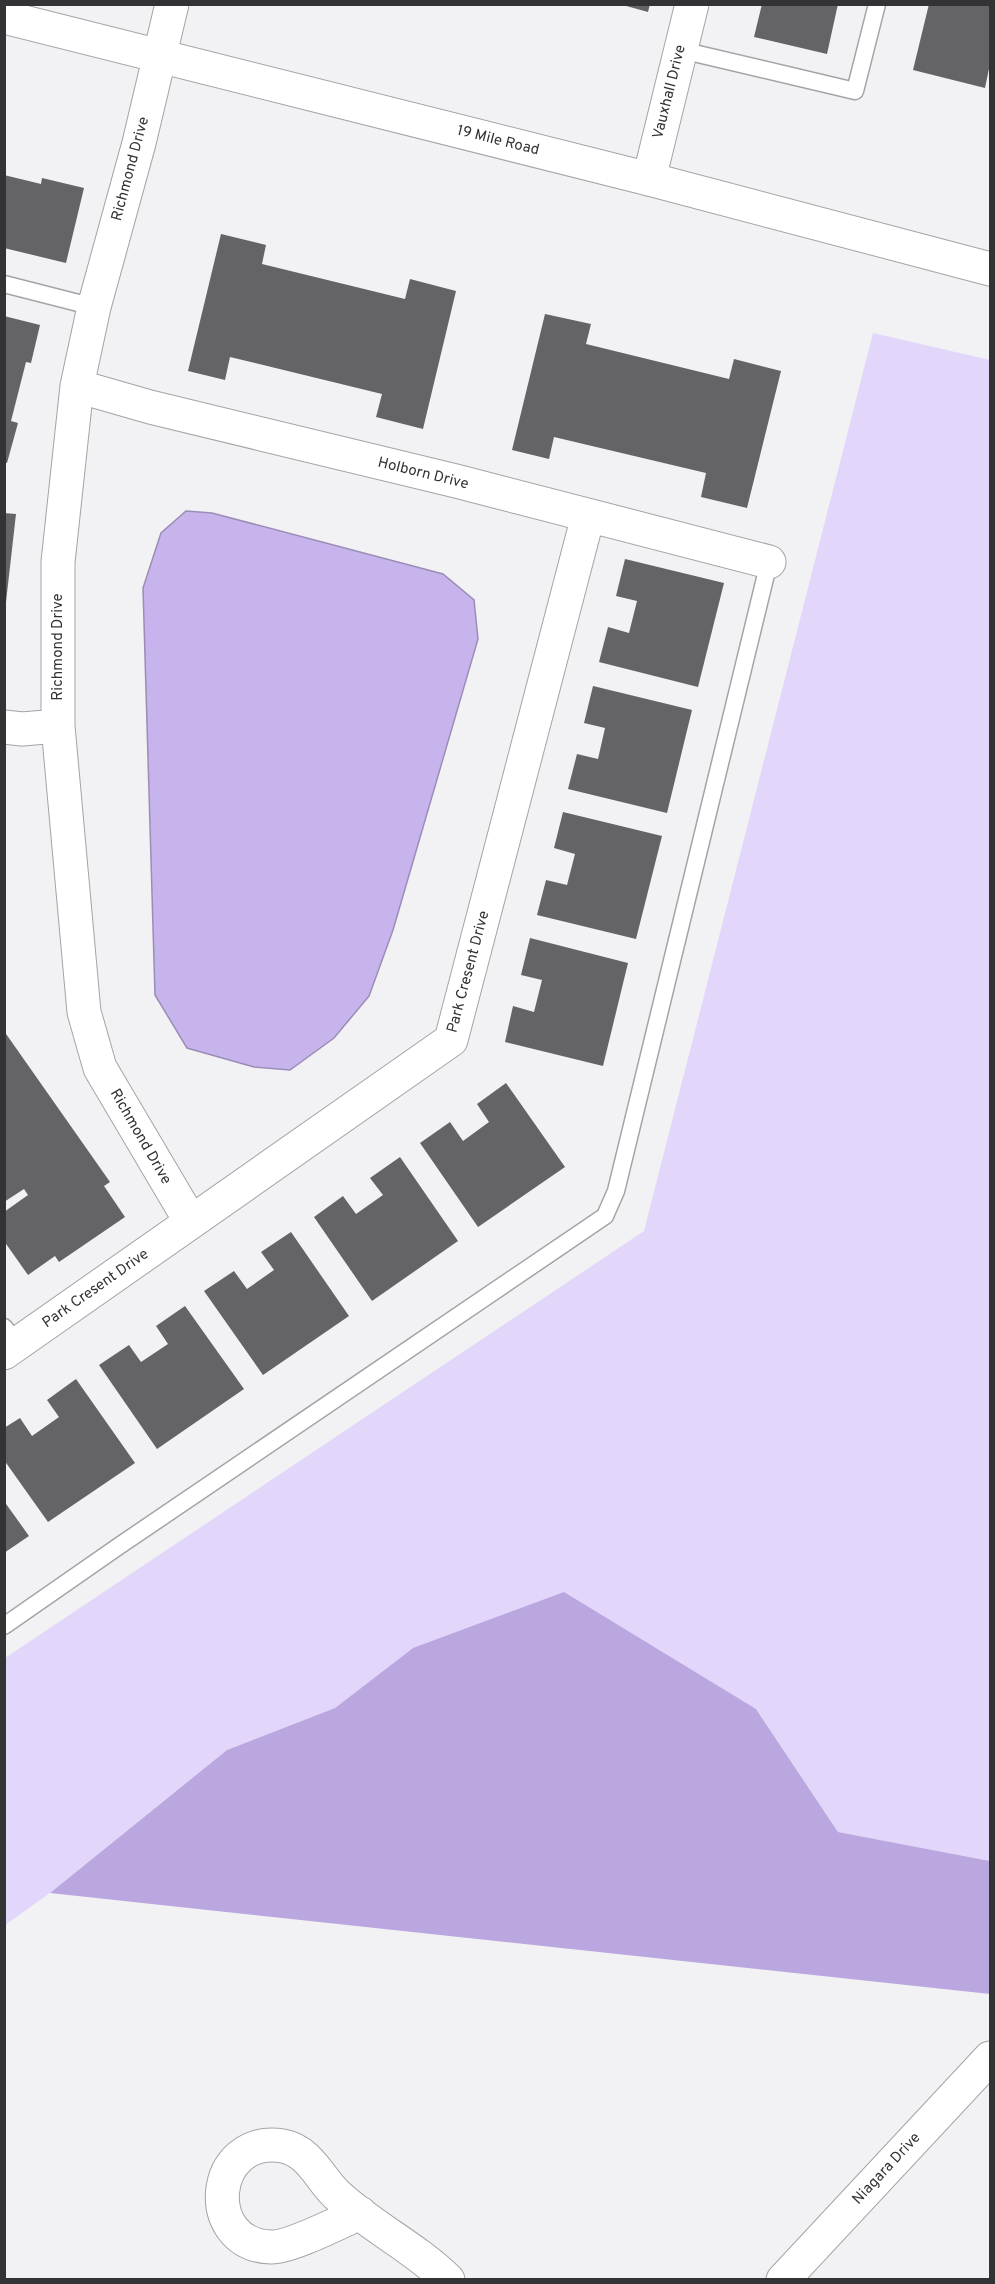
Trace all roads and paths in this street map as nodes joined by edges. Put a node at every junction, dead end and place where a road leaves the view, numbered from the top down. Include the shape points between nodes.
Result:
1 (172, 4) edge
2 (692, 4) edge
3 (877, 4) edge
4 (4, 17) edge
5 (681, 50) junction
6 (161, 56) junction
7 (649, 179) junction
8 (990, 269) edge
9 (4, 284) edge
10 (94, 308) junction
11 (77, 386) junction
12 (588, 516) junction
13 (769, 562) joint
14 (58, 726) junction
15 (4, 727) edge
16 (190, 1222) junction
17 (9, 1341) edge
18 (4, 1626) edge
19 (990, 2058) edge
20 (360, 2213) dead end
21 (448, 2280) edge
22 (783, 2280) edge

1 - 6 street, Richmond Drive
2 - 5 street, Vauxhall Drive
3 - 5 lane via 855,91
4 - 6 street, 19 Mile Road
5 - 7 street, Vauxhall Drive
6 - 7 street, 19 Mile Road
6 - 10 street, Richmond Drive
7 - 8 street, 19 Mile Road
9 - 10 lane
10 - 11 street, Richmond Drive
11 - 12 street, Holborn Drive
11 - 14 street, Richmond Drive via 58,562
12 - 13 street, Holborn Drive
12 - 16 street, Park Cresent Drive via 451,1040
13 - 18 lane via 616,1191 605,1216
14 - 15 street
14 - 16 street, Richmond Drive via 84,1012 100,1068
16 - 17 street, Park Cresent Drive
19 - 22 street, Niagara Drive
20 - 21 street

